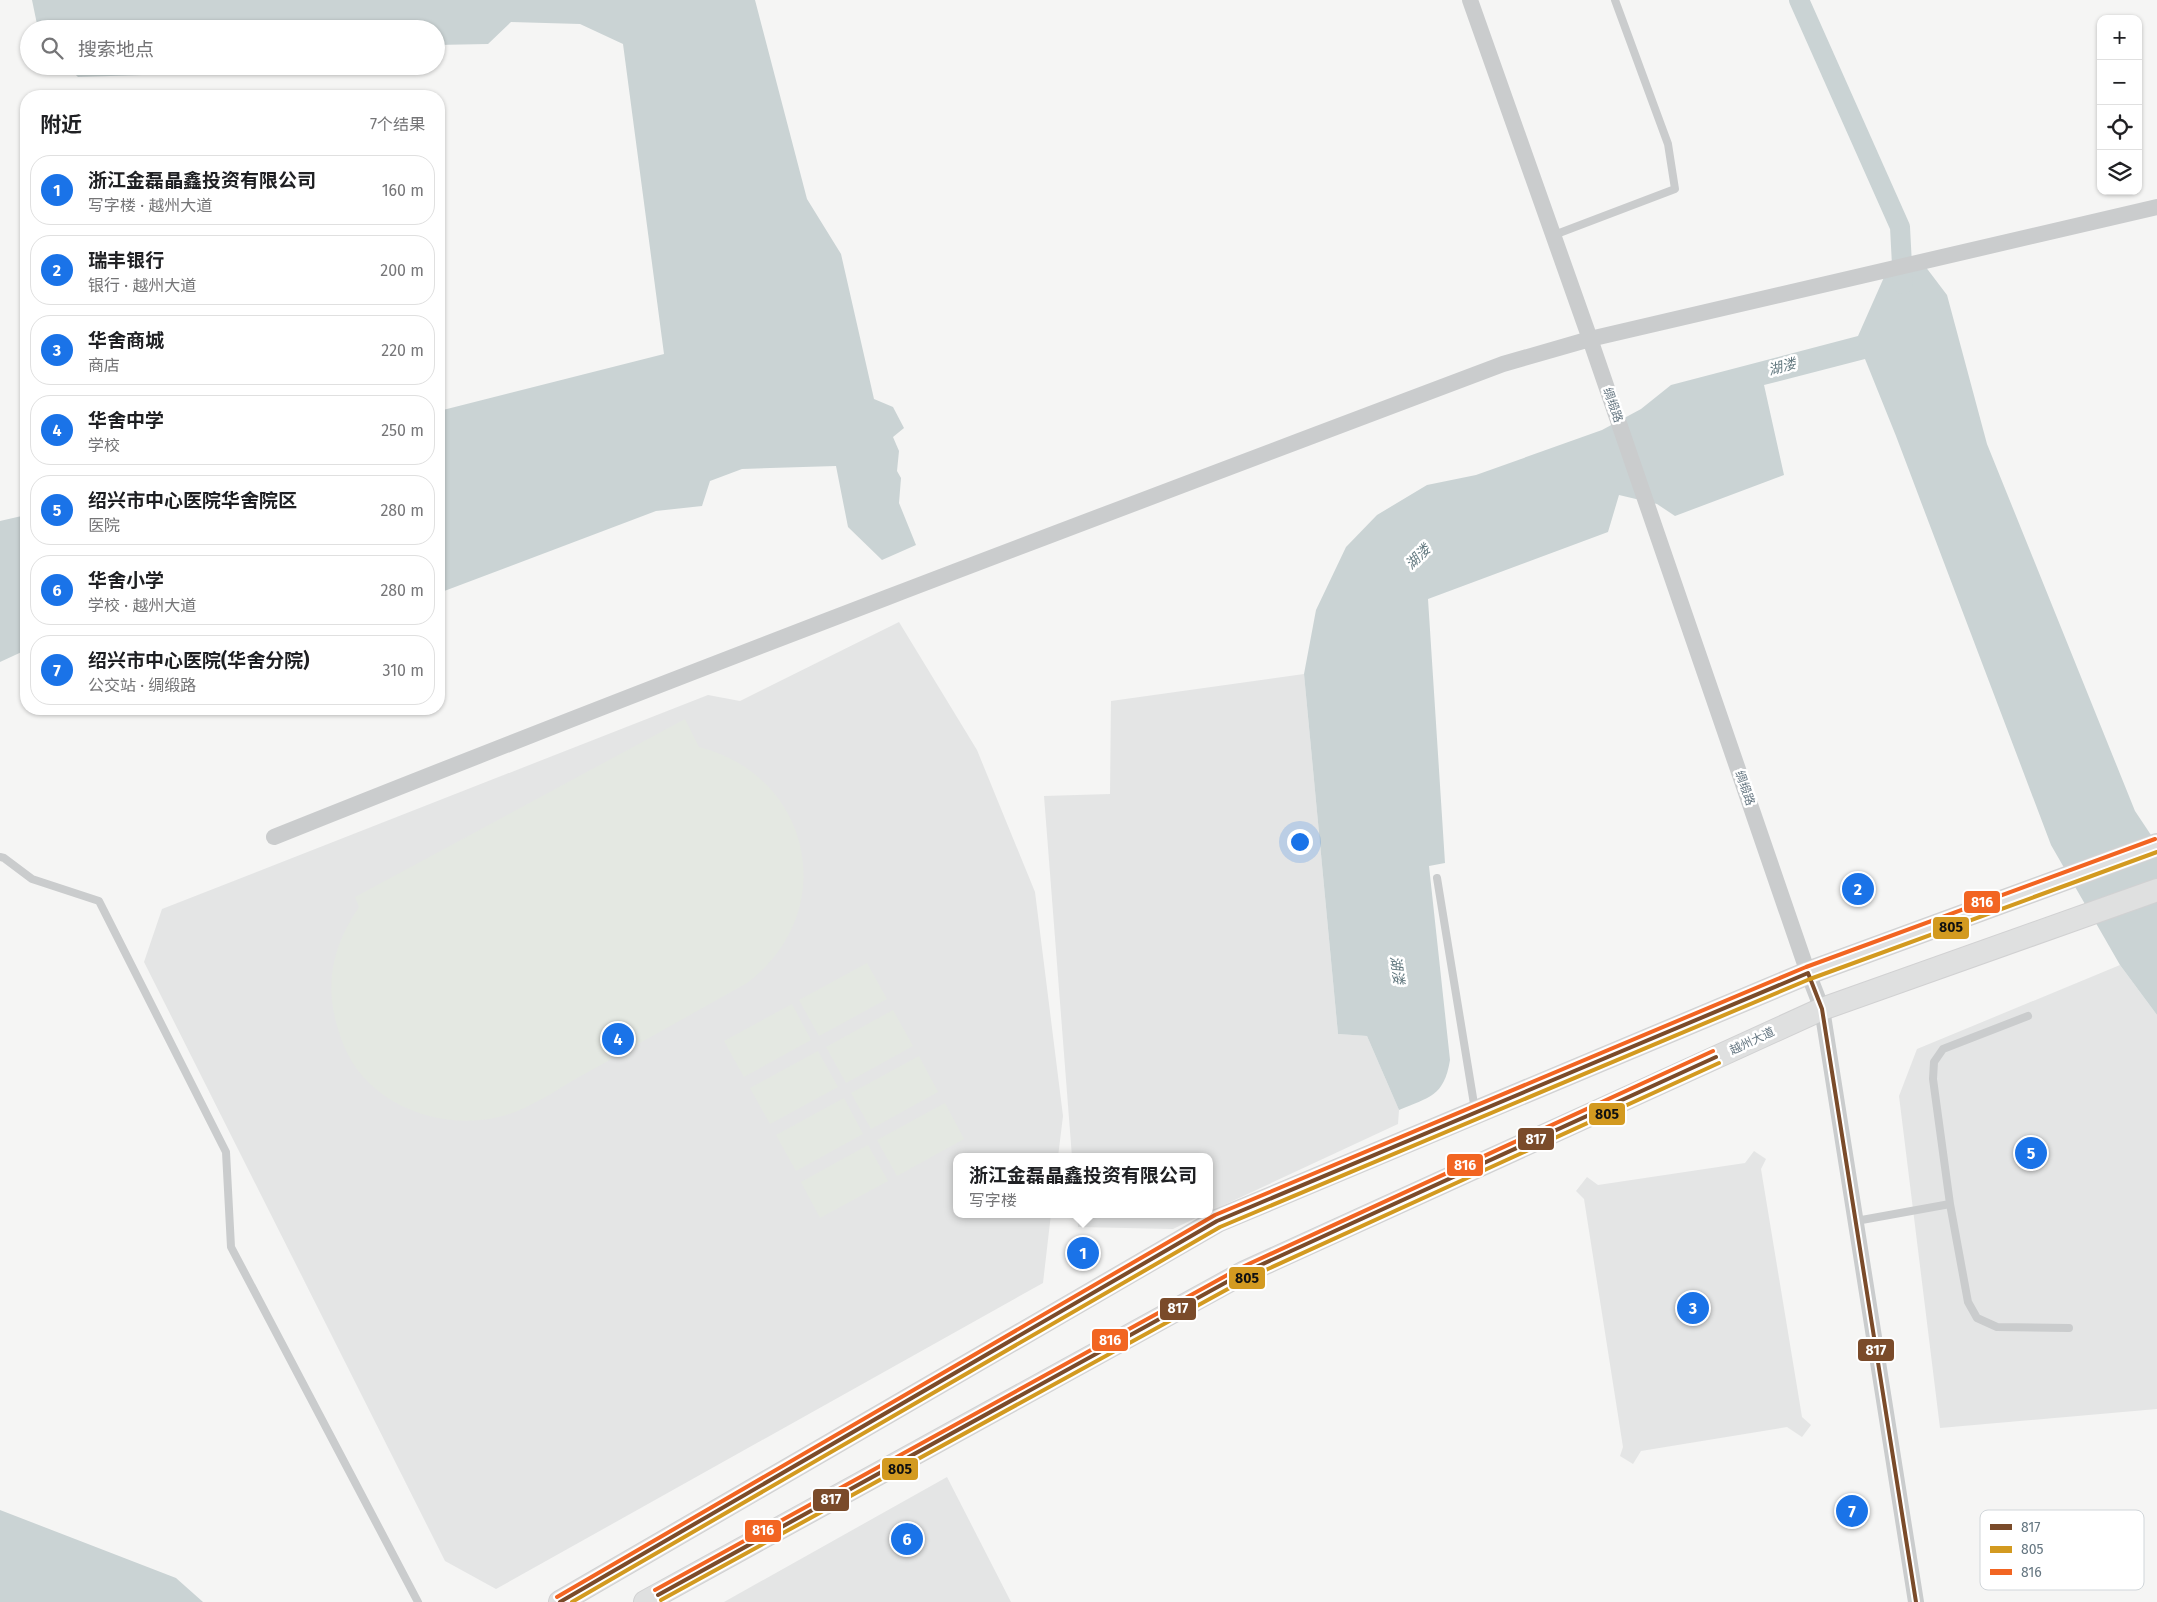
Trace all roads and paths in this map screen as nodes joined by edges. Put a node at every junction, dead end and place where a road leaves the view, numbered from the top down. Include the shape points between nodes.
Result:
1 (1470, 0) edge
2 (1615, 0) edge
3 (2157, 207) edge
4 (1554, 235) junction
5 (1590, 339) junction
6 (274, 837) dead end
7 (2157, 845) edge
8 (0, 857) edge
9 (1437, 878) dead end
10 (2157, 890) edge
11 (1808, 973) junction
12 (1822, 1009) junction
13 (2028, 1016) dead end
14 (1476, 1112) junction
15 (1950, 1204) junction
16 (1856, 1222) junction
17 (2069, 1328) dead end
18 (418, 1602) edge
19 (560, 1602) edge
20 (645, 1602) edge
21 (1916, 1602) edge

1 - 4 street, 绸缎路
2 - 4 lane via 1668,144 1675,189
3 - 5 street
4 - 5 street, 绸缎路
5 - 6 street via 1503,364 979,562
5 - 11 street, 绸缎路
7 - 11 main road
8 - 18 lane via 32,879 99,901 226,1152 231,1247
9 - 14 lane
10 - 12 main road, 越州大道
11 - 12 street, 绸缎路
11 - 14 main road
12 - 16 street, 绸缎路
12 - 20 main road, 越州大道 via 1243,1273
13 - 15 lane via 1943,1049 1934,1062 1933,1079
14 - 19 main road via 1217,1220
15 - 16 lane
15 - 17 lane via 1968,1302 1977,1318 1997,1327
16 - 21 street, 绸缎路

